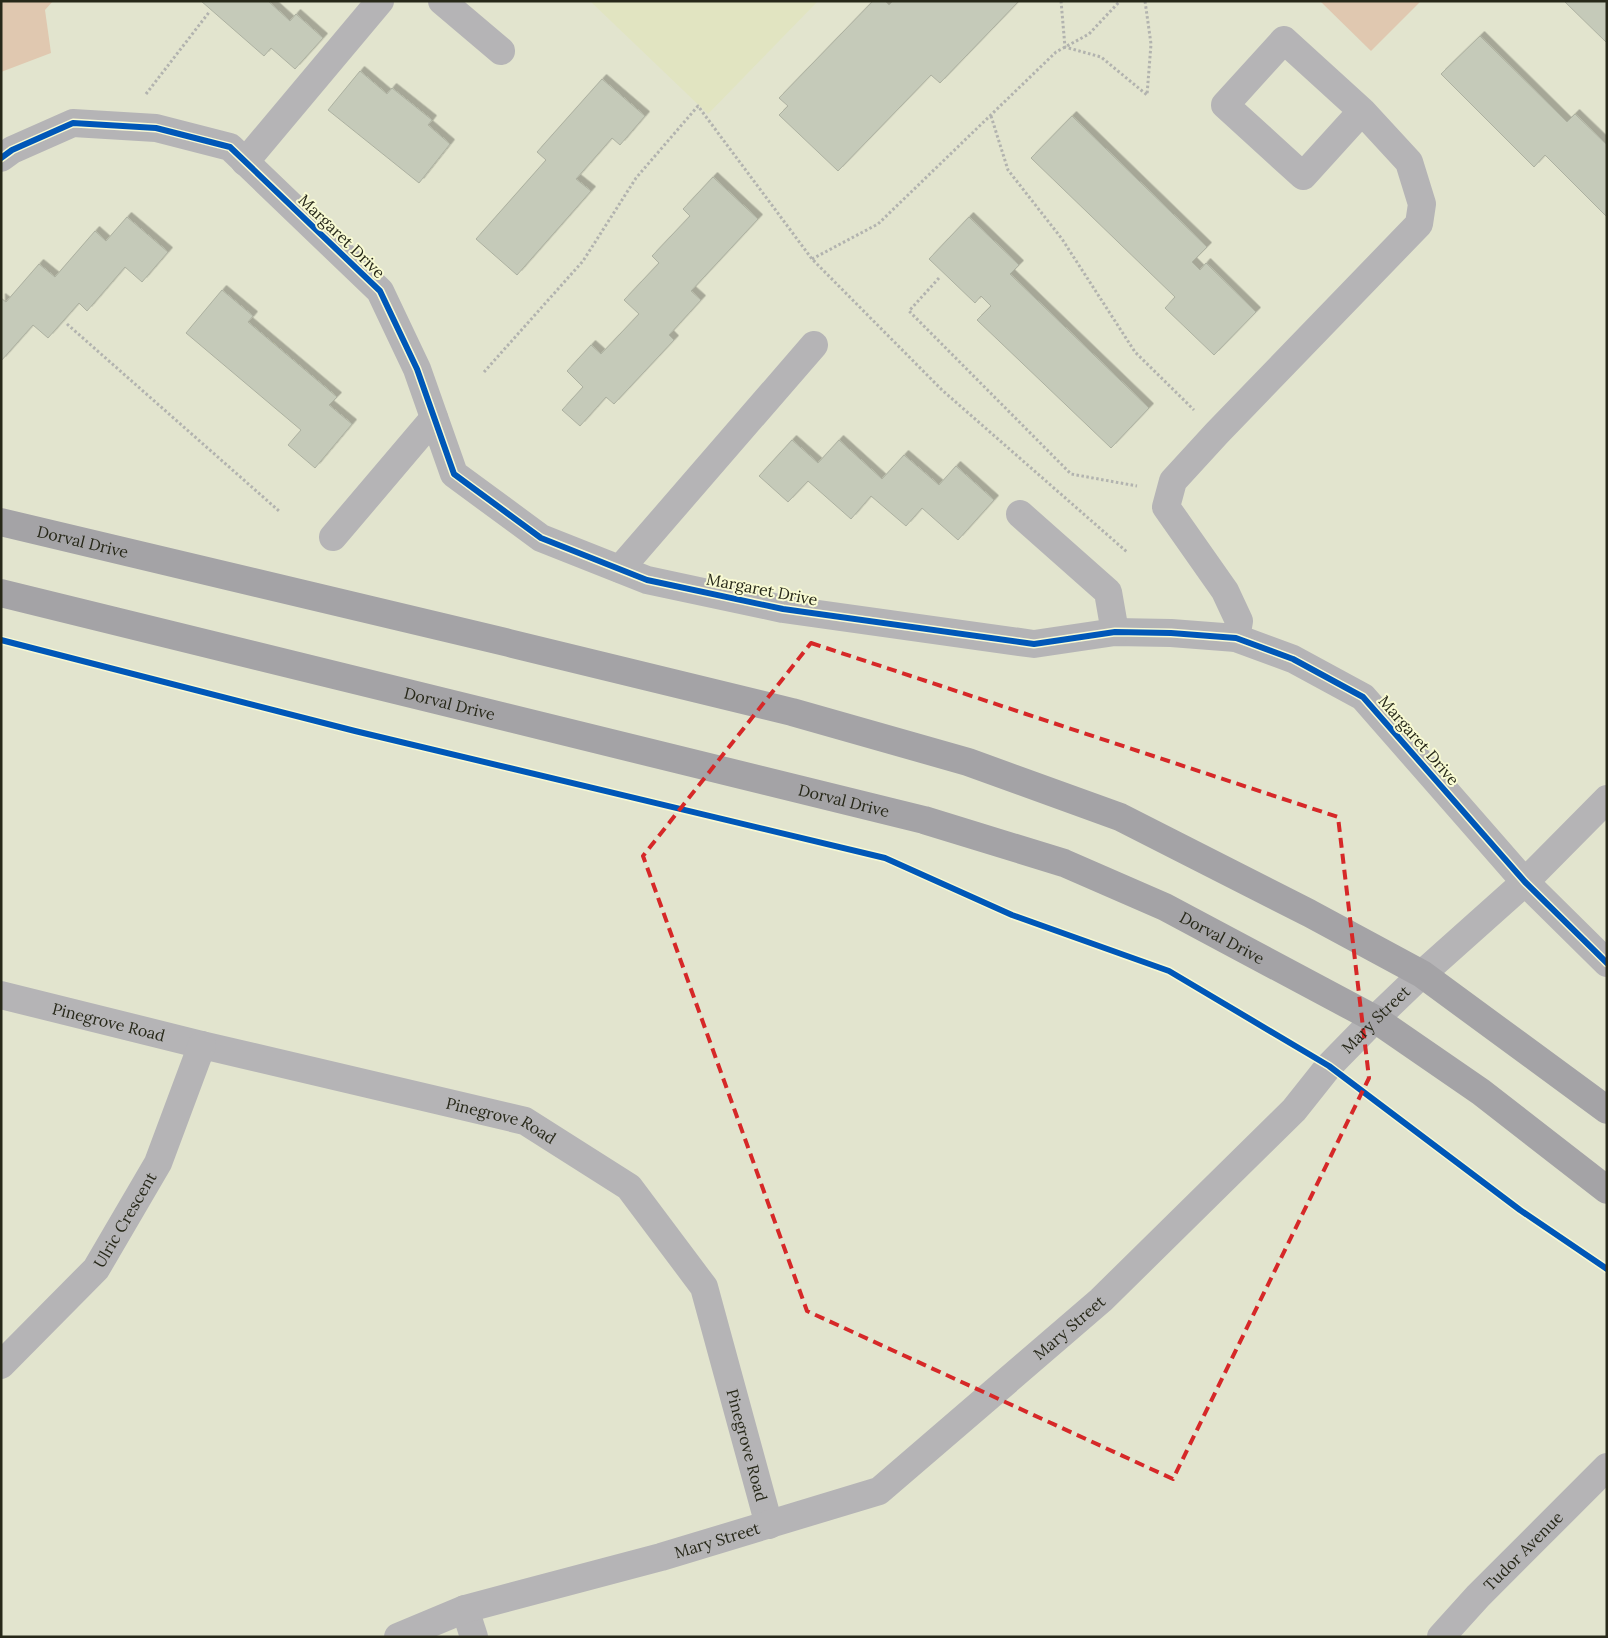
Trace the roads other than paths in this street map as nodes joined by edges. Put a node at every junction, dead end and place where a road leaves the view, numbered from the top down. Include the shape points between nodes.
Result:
1 (380, 1) edge
2 (442, 1) edge
3 (501, 51) dead end
4 (1362, 111) junction
5 (1, 158) edge
6 (245, 162) junction
7 (814, 344) dead end
8 (434, 418) junction
9 (1020, 514) dead end
10 (1, 522) edge
11 (333, 537) dead end
12 (620, 569) junction
13 (1, 593) edge
14 (1115, 632) junction
15 (1236, 638) junction
16 (1607, 800) edge
17 (1525, 882) junction
18 (1607, 963) edge
19 (1422, 974) junction
20 (1, 995) edge
21 (1375, 1018) junction
22 (202, 1045) junction
23 (1607, 1110) edge
24 (1607, 1190) edge
25 (1, 1365) edge
26 (1607, 1467) edge
27 (769, 1524) junction
28 (465, 1608) junction
29 (398, 1637) edge
30 (474, 1637) edge
31 (1441, 1637) edge

1 - 6 street
2 - 3 street
4 - 4 street via 1303,176 1225,105 1284,40
4 - 15 street via 1409,162 1422,204 1419,224 1173,481 1166,506 1225,591 1239,621
5 - 6 street, Margaret Drive via 72,123 156,128 230,148
6 - 8 street, Margaret Drive via 380,291 416,369
7 - 12 street
8 - 11 street
8 - 12 street, Margaret Drive via 454,474 541,538
9 - 14 street via 1108,592
10 - 19 main road, Dorval Drive via 773,707 968,762 1120,817
12 - 14 street, Margaret Drive via 647,580 783,609 1034,644
13 - 21 main road, Dorval Drive via 924,820 1064,863 1165,907
14 - 15 street, Margaret Drive
15 - 17 street, Margaret Drive via 1293,660 1363,697
16 - 17 street, Mary Street
17 - 18 street, Margaret Drive
17 - 19 street, Mary Street
19 - 21 street, Mary Street
19 - 23 main road, Dorval Drive
20 - 22 street, Pinegrove Road
21 - 24 main road, Dorval Drive via 1481,1092
21 - 27 street, Mary Street via 1329,1066 1294,1110 1101,1300 879,1491
22 - 25 street, Ulric Crescent via 158,1163 96,1269
22 - 27 street, Pinegrove Road via 525,1121 629,1187 704,1287
26 - 31 street, Tudor Avenue
27 - 28 street, Mary Street
28 - 29 street, Mary Street
28 - 30 street

